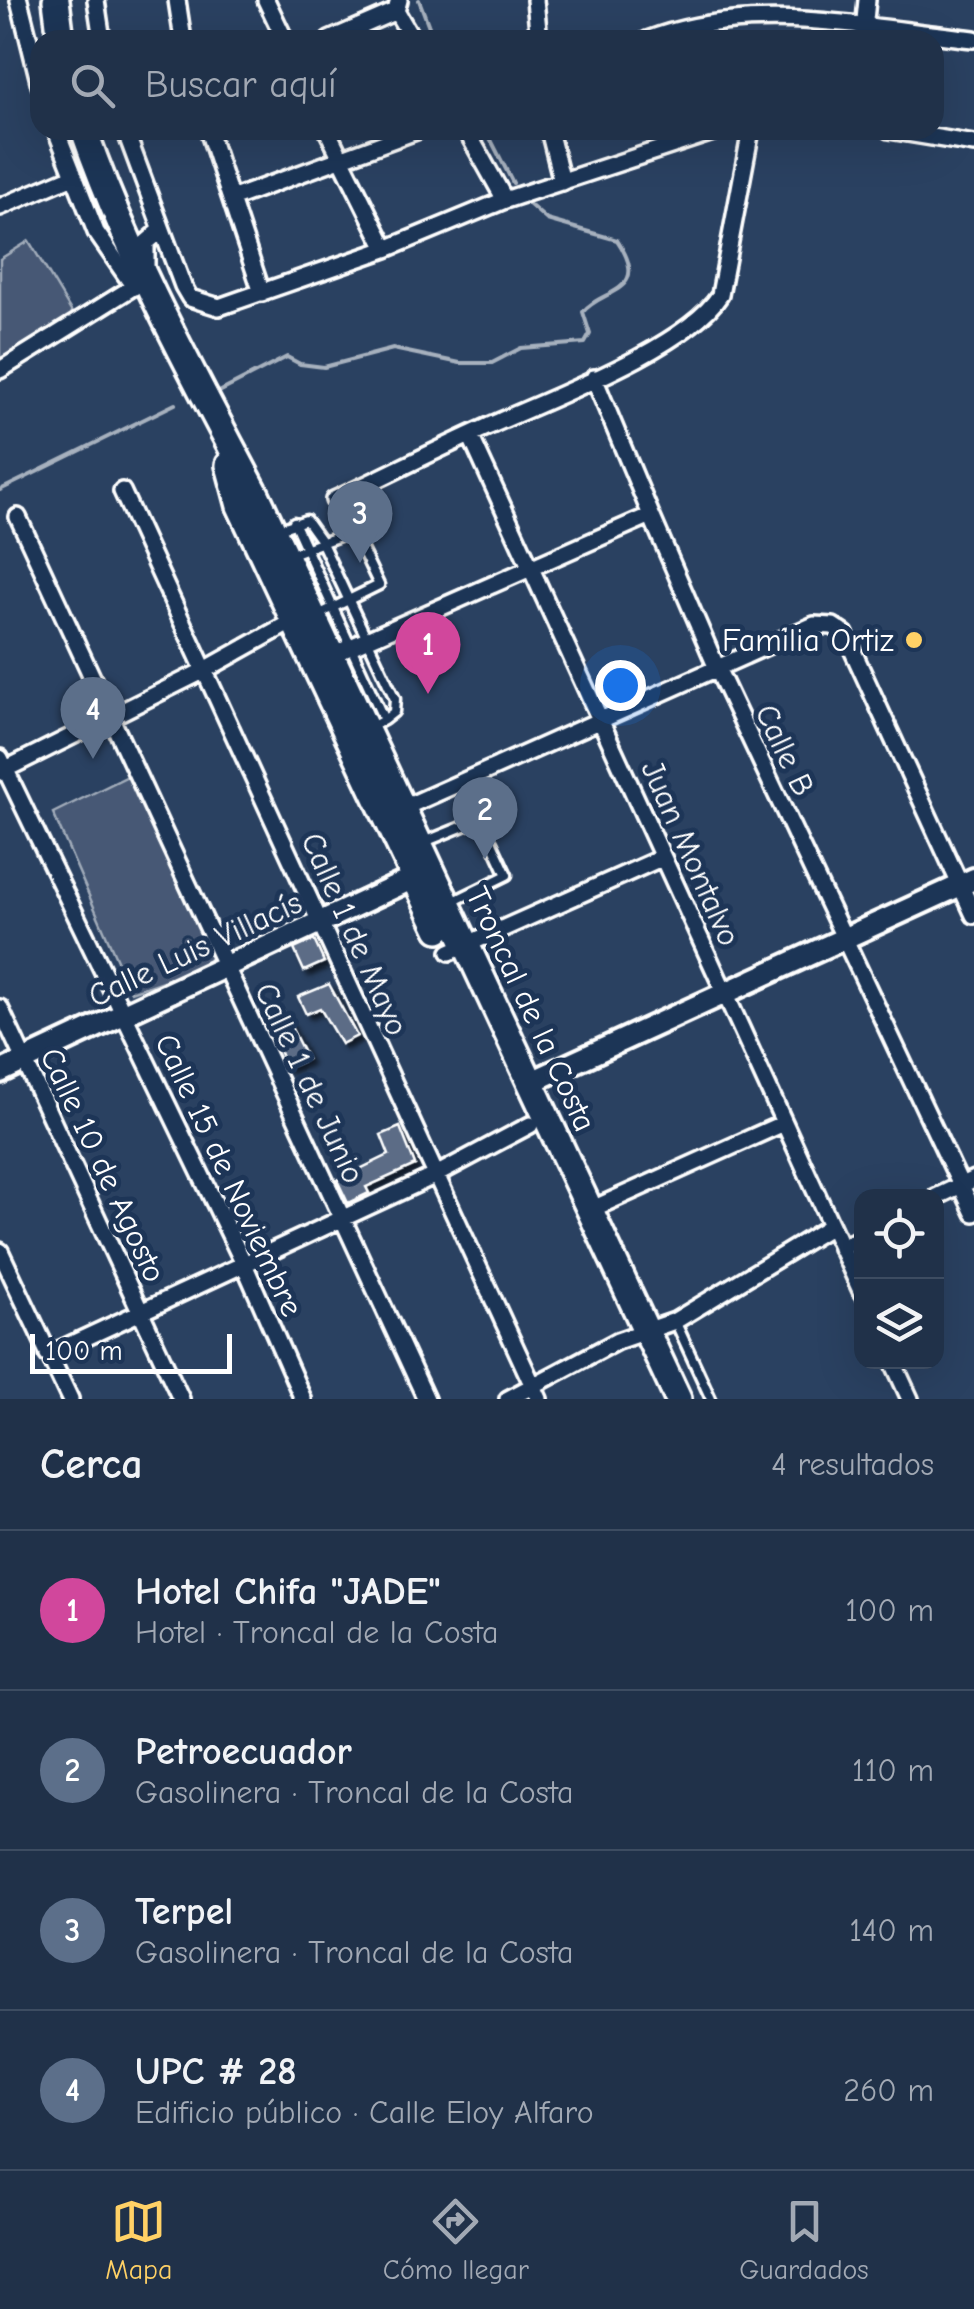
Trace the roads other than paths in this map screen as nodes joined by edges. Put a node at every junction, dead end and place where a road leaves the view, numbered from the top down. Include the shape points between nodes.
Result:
1 (18, 0) edge
2 (56, 0) edge
3 (96, 0) edge
4 (178, 0) edge
5 (266, 0) edge
6 (535, 0) edge
7 (867, 0) edge
8 (398, 6) edge
9 (60, 30) edge
10 (100, 30) edge
11 (182, 30) edge
12 (280, 30) edge
13 (349, 30) edge
14 (409, 30) edge
15 (538, 30) edge
16 (670, 30) edge
17 (852, 30) edge
18 (864, 30) edge
19 (944, 37) edge
20 (974, 38) edge
21 (30, 46) edge
22 (944, 139) edge
23 (60, 140) edge
24 (88, 140) edge
25 (128, 140) edge
26 (211, 140) edge
27 (331, 140) edge
28 (392, 140) edge
29 (472, 140) edge
30 (552, 140) edge
31 (690, 140) edge
32 (749, 140) edge
33 (974, 144) edge
34 (340, 160) junction
35 (73, 176) junction
36 (562, 182) junction
37 (231, 199) junction
38 (505, 200) junction
39 (0, 206) edge
40 (160, 231) junction
41 (386, 249) junction
42 (140, 283) junction
43 (262, 293) junction
44 (0, 370) edge
45 (594, 378) junction
46 (220, 432) junction
47 (470, 435) junction
48 (122, 491) dead end
49 (334, 500) dead end
50 (651, 516) junction
51 (18, 517) dead end
52 (284, 527) junction
53 (321, 541) junction
54 (296, 552) junction
55 (530, 567) junction
56 (350, 600) junction
57 (313, 615) junction
58 (368, 639) junction
59 (340, 651) junction
60 (716, 666) junction
61 (203, 671) junction
62 (601, 717) junction
63 (110, 718) junction
64 (375, 725) junction
65 (2, 766) edge
66 (401, 809) junction
67 (418, 845) junction
68 (659, 859) junction
69 (414, 878) junction
70 (967, 882) edge
71 (439, 908) junction
72 (974, 915) edge
73 (321, 923) junction
74 (844, 938) junction
75 (457, 948) junction
76 (225, 968) junction
77 (724, 994) junction
78 (0, 1008) edge
79 (123, 1015) junction
80 (25, 1060) junction
81 (0, 1072) edge
82 (529, 1083) junction
83 (784, 1123) junction
84 (530, 1125) junction
85 (434, 1176) junction
86 (967, 1182) edge
87 (944, 1193) edge
88 (590, 1210) junction
89 (974, 1213) edge
90 (343, 1218) junction
91 (831, 1226) junction
92 (854, 1241) edge
93 (841, 1248) junction
94 (0, 1251) edge
95 (244, 1264) junction
96 (855, 1279) edge
97 (140, 1312) junction
98 (675, 1321) junction
99 (639, 1336) junction
100 (48, 1355) junction
101 (896, 1369) edge
102 (536, 1393) edge
103 (70, 1399) edge
104 (181, 1399) edge
105 (303, 1399) edge
106 (426, 1399) edge
107 (508, 1399) edge
108 (660, 1399) edge
109 (678, 1399) edge
110 (711, 1399) edge
111 (910, 1399) edge

1 - 21 street
2 - 9 highway
3 - 10 street
4 - 11 street
5 - 12 street
6 - 15 street
7 - 18 street
8 - 13 street
8 - 14 street
16 - 17 street via 747,16 796,16
19 - 20 street
22 - 33 street
23 - 35 street
24 - 42 highway, Troncal de la Costa
25 - 40 street
26 - 37 street
27 - 34 street
28 - 34 street
29 - 38 street
30 - 36 street
31 - 36 street
32 - 45 street via 720,295 680,334
34 - 37 street
34 - 41 street
35 - 39 street
35 - 42 street via 96,232
36 - 38 street
37 - 43 street
38 - 41 street
40 - 42 street via 146,243
40 - 43 street via 190,298 219,307
41 - 43 street
42 - 44 street
42 - 46 highway, Troncal de la Costa
45 - 47 street
45 - 50 street, Calle B
46 - 52 highway, Troncal de la Costa
46 - 57 highway, Troncal de la Costa via 240,506
47 - 49 street
47 - 55 street, Juan Montalvo
48 - 61 street, Calle 1 de Mayo
50 - 55 street
50 - 60 street, Calle B
51 - 63 street, Calle 1 de Junio
52 - 53 lane via 308,522
52 - 54 highway, Troncal de la Costa
53 - 54 lane
53 - 56 lane
53 - 56 lane via 353,531 379,585
54 - 57 highway, Troncal de la Costa
55 - 58 street
55 - 62 street, Juan Montalvo
56 - 57 lane
56 - 58 lane
57 - 59 highway, Troncal de la Costa
57 - 61 street
57 - 69 highway, Troncal de la Costa
58 - 59 street
58 - 64 lane via 396,703
59 - 64 highway, Troncal de la Costa
60 - 62 street
60 - 70 street via 814,625 842,631
60 - 74 street, Calle B
61 - 63 street
61 - 73 street, Calle 1 de Mayo
62 - 66 street
62 - 68 street, Juan Montalvo
63 - 65 street
63 - 76 street, Calle 1 de Junio
64 - 66 highway, Troncal de la Costa
65 - 79 street, Calle 15 de Noviembre
66 - 67 highway, Troncal de la Costa
67 - 71 highway, Troncal de la Costa
67 - 71 lane via 482,819 507,874
68 - 75 street
68 - 77 street, Juan Montalvo
69 - 71 highway, Troncal de la Costa
69 - 73 street, Calle Luis Villacís
70 - 72 street
70 - 74 street
71 - 75 highway, Troncal de la Costa
73 - 76 street, Calle Luis Villacís
73 - 85 street, Calle 1 de Mayo
74 - 77 street
74 - 86 street, Calle B
75 - 82 highway, Troncal de la Costa
75 - 84 highway, Troncal de la Costa
76 - 79 street, Calle Luis Villacís
76 - 90 street, Calle 1 de Junio
77 - 82 street
77 - 83 street, Juan Montalvo
78 - 80 street, Calle 10 de Agosto
79 - 80 street, Calle Luis Villacís
79 - 95 street, Calle 15 de Noviembre
80 - 81 street, Calle Luis Villacís
80 - 97 street, Calle 10 de Agosto
82 - 88 highway, Troncal de la Costa
83 - 88 street
83 - 91 street, Juan Montalvo
84 - 85 street
84 - 99 highway, Troncal de la Costa
85 - 90 street
85 - 102 street, Calle 1 de Mayo
86 - 87 street
86 - 89 street, Calle B
88 - 99 highway, Troncal de la Costa
90 - 95 street
90 - 106 street, Calle 1 de Junio
91 - 93 street, Juan Montalvo
91 - 98 street
92 - 93 street
93 - 96 street, Juan Montalvo
94 - 100 street
95 - 97 street
95 - 105 street, Calle 15 de Noviembre
97 - 100 street
97 - 104 street, Calle 10 de Agosto
98 - 99 street
98 - 110 lane
99 - 102 street
99 - 108 highway, Troncal de la Costa
99 - 109 highway, Troncal de la Costa
100 - 103 street
101 - 111 street
102 - 107 street

